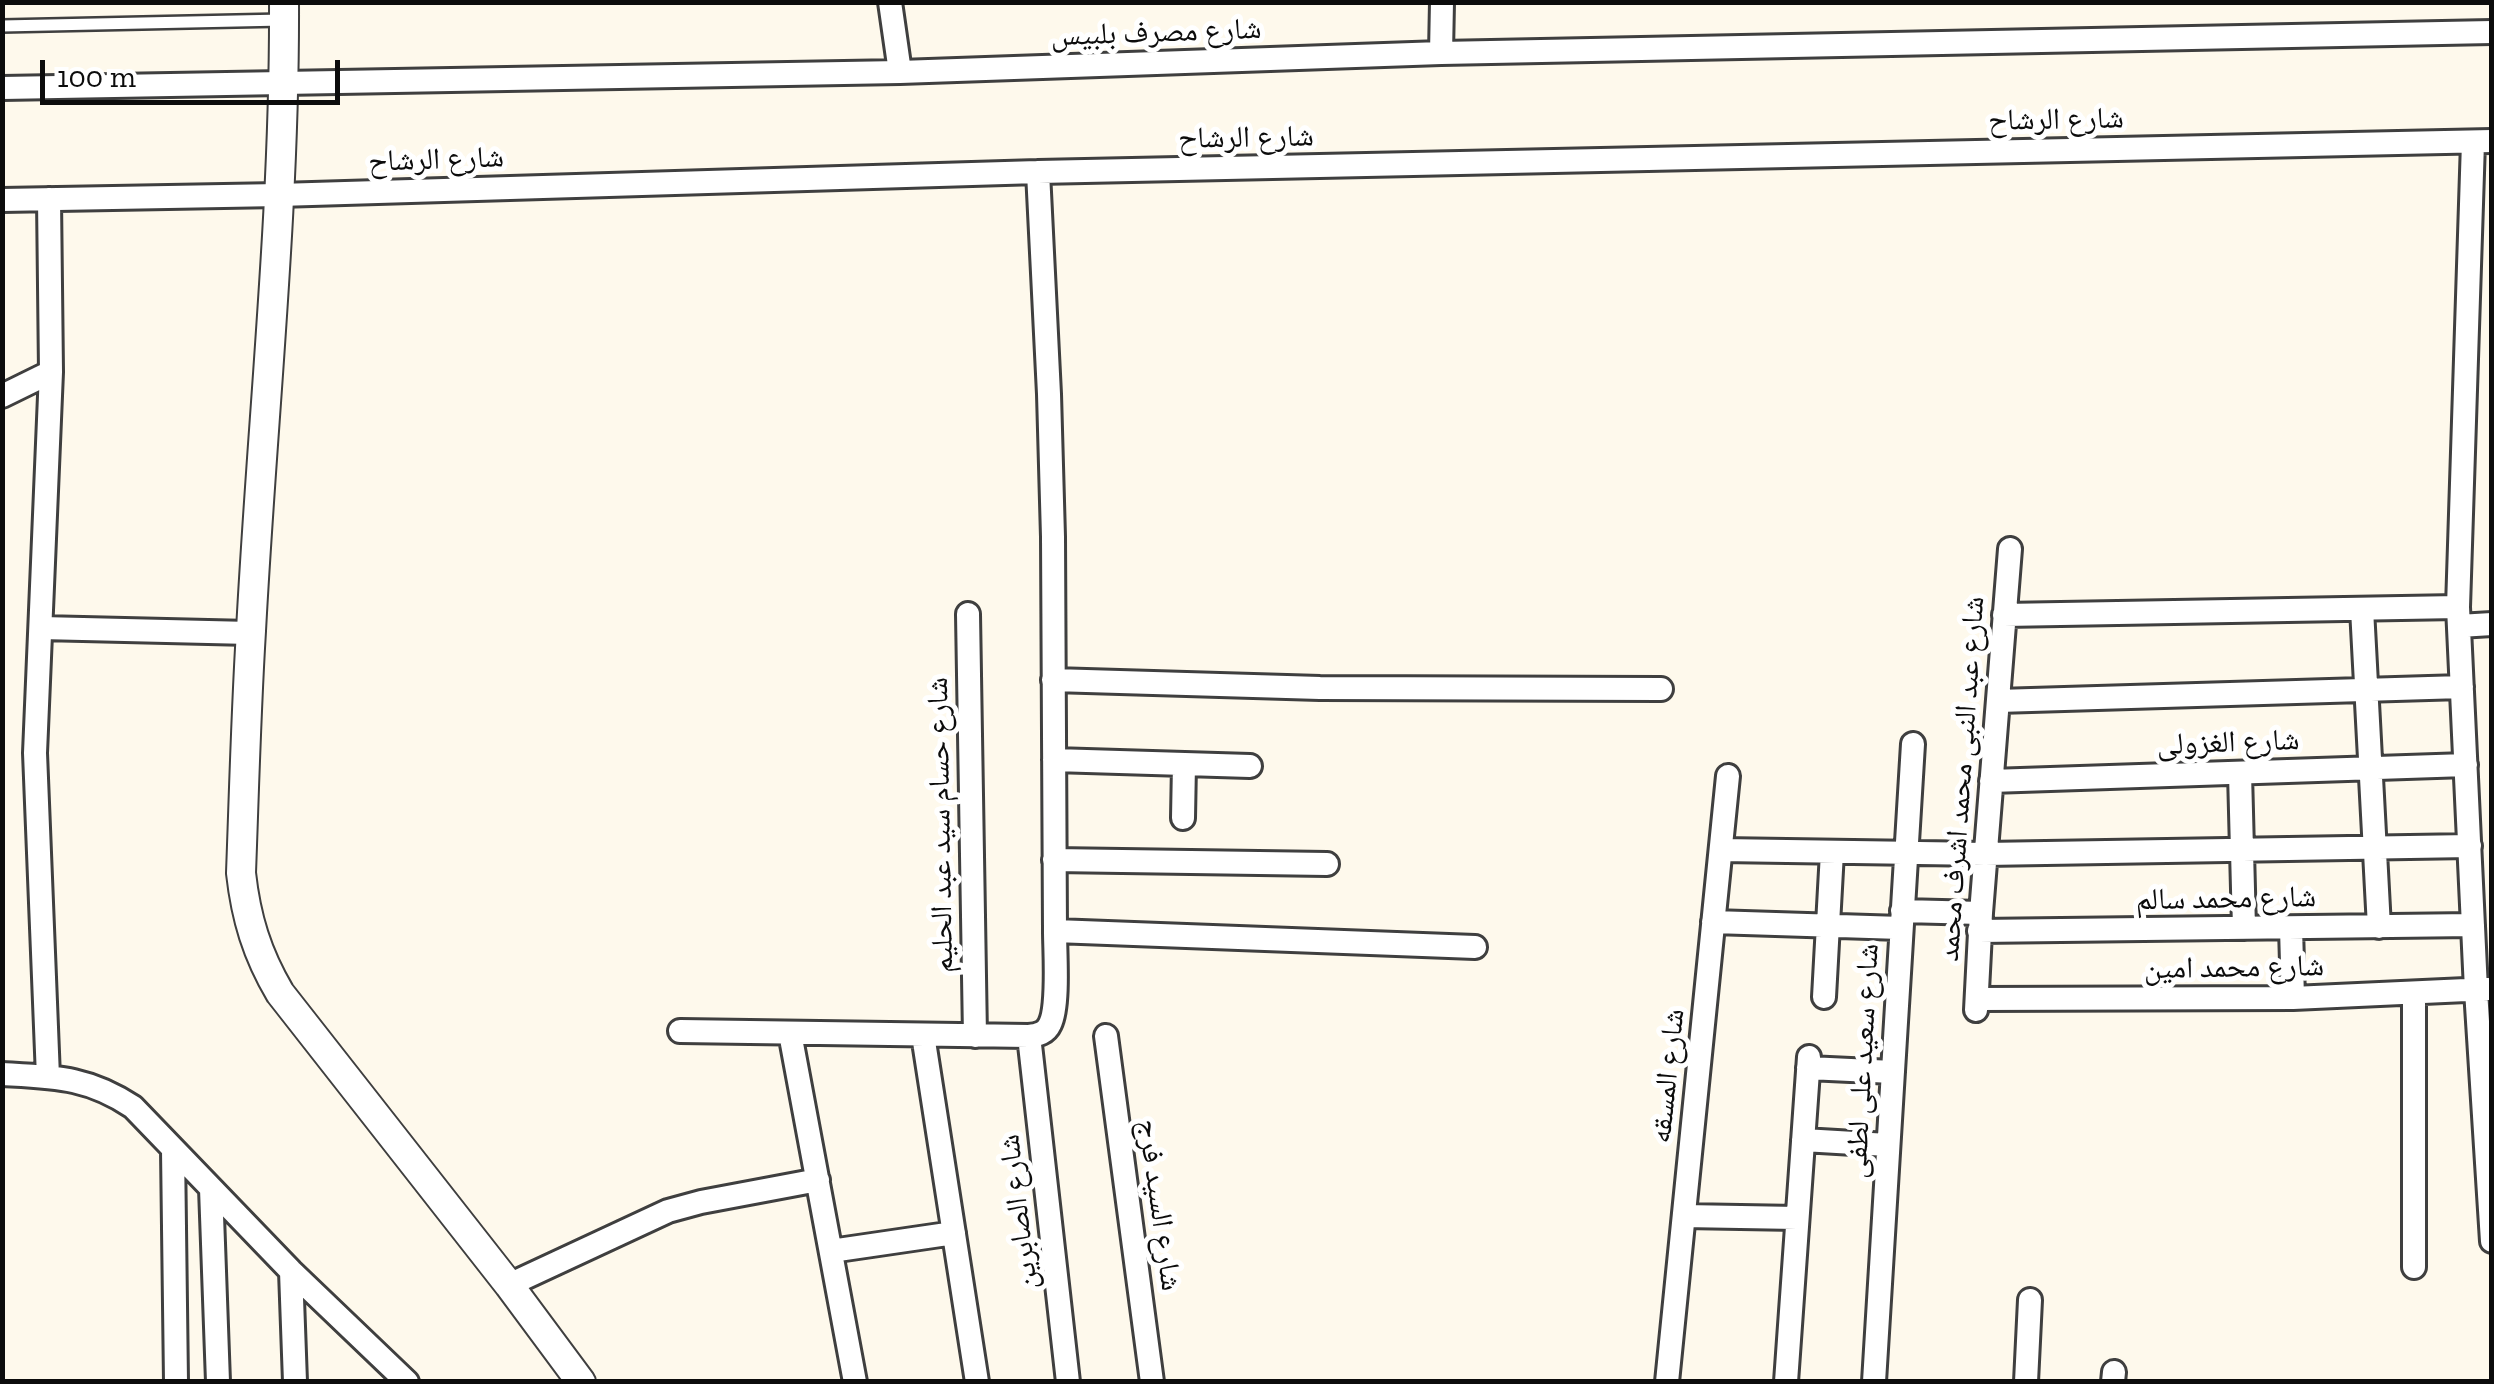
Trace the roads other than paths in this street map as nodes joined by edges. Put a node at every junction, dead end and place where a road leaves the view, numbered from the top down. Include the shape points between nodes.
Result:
1 (890, 2) edge
2 (1442, 2) edge
3 (284, 11) edge
4 (2, 26) edge
5 (2492, 32) edge
6 (1441, 53) junction
7 (900, 72) junction
8 (2, 88) edge
9 (284, 94) junction
10 (2482, 142) edge
11 (1038, 172) junction
12 (280, 181) junction
13 (50, 199) junction
14 (2, 200) edge
15 (51, 372) junction
16 (2, 396) edge
17 (2010, 549) dead end
18 (2362, 610) junction
19 (968, 614) dead end
20 (2004, 615) junction
21 (2459, 617) junction
22 (2492, 624) edge
23 (41, 628) junction
24 (250, 633) junction
25 (1053, 680) junction
26 (1661, 688) dead end
27 (2462, 688) junction
28 (2366, 691) junction
29 (1998, 701) junction
30 (1912, 744) dead end
31 (1054, 760) junction
32 (1184, 764) junction
33 (2466, 765) junction
34 (1250, 766) dead end
35 (2370, 769) junction
36 (2240, 773) junction
37 (1728, 776) dead end
38 (1991, 781) junction
39 (2480, 817) edge
40 (1183, 818) dead end
41 (2470, 846) junction
42 (2375, 848) junction
43 (1721, 850) junction
44 (2242, 850) junction
45 (1832, 852) junction
46 (1906, 854) junction
47 (1985, 854) junction
48 (1054, 860) junction
49 (1327, 864) dead end
50 (2479, 911) edge
51 (1902, 920) junction
52 (1714, 922) junction
53 (1980, 922) junction
54 (1828, 926) junction
55 (2379, 927) junction
56 (2244, 928) junction
57 (2291, 928) junction
58 (1055, 931) junction
59 (1474, 948) dead end
60 (2484, 989) edge
61 (2414, 993) junction
62 (1824, 998) dead end
63 (2293, 998) junction
64 (1976, 1006) joint
65 (680, 1031) dead end
66 (790, 1033) junction
67 (923, 1035) junction
68 (974, 1036) junction
69 (1029, 1036) junction
70 (1106, 1036) dead end
71 (1893, 1072) junction
72 (2, 1074) edge
73 (48, 1077) junction
74 (1803, 1140) junction
75 (1888, 1145) junction
76 (173, 1150) junction
77 (818, 1180) junction
78 (211, 1188) junction
79 (1684, 1216) junction
80 (1798, 1218) junction
81 (954, 1233) junction
82 (2492, 1241) edge
83 (830, 1251) junction
84 (2414, 1267) dead end
85 (291, 1271) junction
86 (509, 1286) junction
87 (2030, 1300) dead end
88 (176, 1382) edge
89 (218, 1382) edge
90 (295, 1382) edge
91 (407, 1382) edge
92 (581, 1382) edge
93 (855, 1382) edge
94 (976, 1382) edge
95 (1068, 1382) edge
96 (1152, 1382) edge
97 (1666, 1382) edge
98 (1786, 1382) edge
99 (1874, 1382) edge
100 (2026, 1382) edge

1 - 7 street
2 - 6 street
3 - 4 lane
3 - 9 street
5 - 6 street, شارع مصرف بلبيس
6 - 7 street, شارع مصرف بلبيس
7 - 9 street, شارع مصرف بلبيس
8 - 9 street, شارع مصرف بلبيس
9 - 12 street
10 - 11 street, شارع الرشاح
10 - 21 street
11 - 12 street, شارع الرشاح
11 - 25 street
12 - 13 street, شارع الرشاح
12 - 24 street
13 - 14 street, شارع الرشاح
13 - 15 street
15 - 16 street
15 - 23 street
17 - 20 street, شارع عبد النبى محمد اشرف محمد
18 - 20 street
18 - 21 street
18 - 28 street
19 - 68 street, شارع حسام سيد عبد الحليم
20 - 29 street, شارع عبد النبى محمد اشرف محمد
21 - 22 street
21 - 27 street
23 - 24 street
23 - 73 street via 35,753
24 - 86 street via 242,874 252,936 280,993
25 - 26 street
25 - 31 street
27 - 28 street
27 - 33 street
28 - 29 street
28 - 35 street
29 - 38 street, شارع عبد النبى محمد اشرف محمد
30 - 46 street, شارع سعيد على لطفى
31 - 32 street
31 - 48 street
32 - 34 street
32 - 40 street
33 - 35 street, شارع الغزولى
33 - 39 street
35 - 36 street, شارع الغزولى
35 - 42 street
36 - 38 street, شارع الغزولى
36 - 44 street
37 - 43 street, شارع المسقه
38 - 47 street, شارع عبد النبى محمد اشرف محمد
39 - 41 street
41 - 42 street
41 - 50 street
42 - 44 street
42 - 55 street
43 - 45 street
43 - 52 street, شارع المسقه
44 - 47 street
44 - 56 street
45 - 46 street
45 - 54 street
46 - 47 street
46 - 51 street, شارع سعيد على لطفى
47 - 53 street, شارع عبد النبى محمد اشرف محمد
48 - 49 street
48 - 58 street
50 - 55 street, شارع محمد سالم
50 - 60 street
51 - 53 street, شارع محمد سالم
51 - 54 street, شارع محمد سالم
51 - 71 street, شارع سعيد على لطفى
52 - 54 street, شارع محمد سالم
52 - 79 street, شارع المسقه
53 - 56 street, شارع محمد سالم
53 - 64 street, شارع عبد النبى محمد اشرف محمد
54 - 62 street
55 - 57 street, شارع محمد سالم
56 - 57 street, شارع محمد سالم
57 - 63 street
58 - 59 street
58 - 69 street via 1050,1026
60 - 61 street, شارع محمد امين
60 - 82 street
61 - 63 street, شارع محمد امين
61 - 84 street
63 - 64 street, شارع محمد امين
65 - 66 street
66 - 67 street
66 - 77 street
67 - 68 street
67 - 81 street
68 - 69 street
69 - 95 street, شارع الصابرين
70 - 96 street, شارع السيد فرج
71 - 74 street via 1809,1063
71 - 75 street, شارع سعيد على لطفى
72 - 73 street
73 - 76 street via 84,1082 119,1098
74 - 75 street
74 - 80 street
75 - 99 street, شارع سعيد على لطفى
76 - 78 street
76 - 88 street
77 - 83 street
77 - 86 street via 668,1212
78 - 85 street
78 - 89 street
79 - 80 street
79 - 97 street, شارع المسقه
80 - 98 street
81 - 83 street
81 - 94 street
83 - 93 street
85 - 90 street
85 - 91 street
86 - 92 street
87 - 100 street

